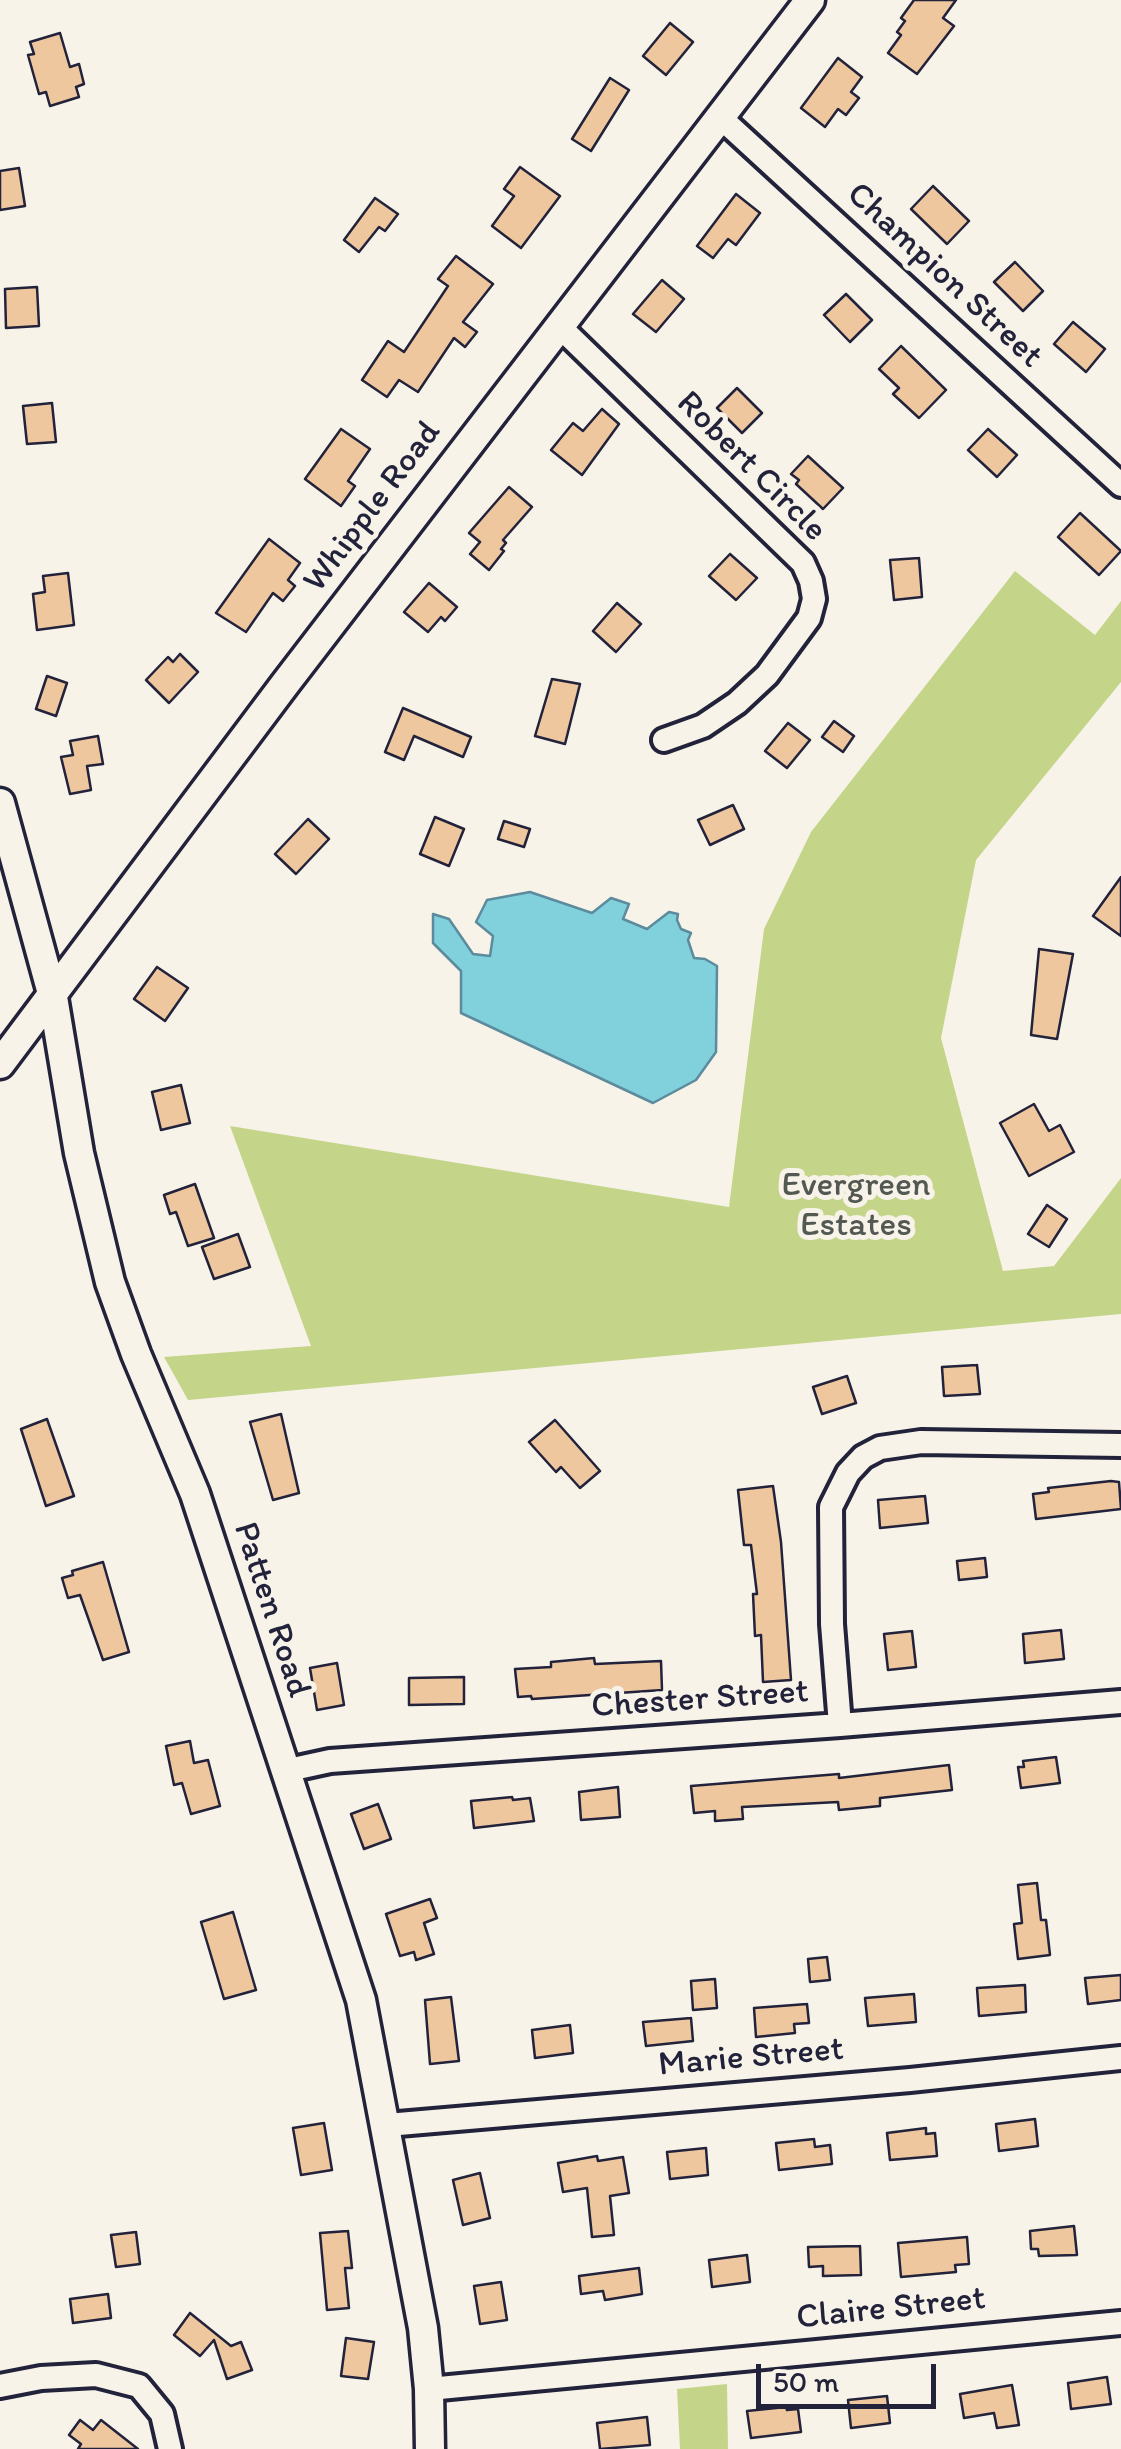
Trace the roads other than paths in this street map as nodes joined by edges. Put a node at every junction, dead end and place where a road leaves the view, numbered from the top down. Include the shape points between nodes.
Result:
1 (810, 0) edge
2 (721, 118) junction
3 (559, 326) junction
4 (1121, 485) edge
5 (664, 740) dead end
6 (0, 803) edge
7 (53, 997) junction
8 (0, 1064) edge
9 (1121, 1445) edge
10 (1121, 1702) edge
11 (840, 1725) junction
12 (284, 1771) junction
13 (1121, 2058) edge
14 (387, 2125) junction
15 (1121, 2323) edge
16 (0, 2386) edge
17 (429, 2389) junction
18 (170, 2449) edge
19 (430, 2449) edge

1 - 2 street, Whipple Road
2 - 3 street, Whipple Road
2 - 4 street, Champion Street
3 - 5 street, Robert Circle via 803,563 811,581 810,618 767,675 703,726
3 - 7 street, Whipple Road
6 - 7 street, Patten Road
7 - 8 street, Whipple Road
7 - 12 street, Patten Road via 79,1153 110,1282 195,1494
9 - 11 street via 921,1442 862,1458 831,1507
10 - 11 street, Chester Street
11 - 12 street, Chester Street via 330,1761
12 - 14 street, Patten Road via 356,1982
13 - 14 street, Marie Street
14 - 17 street, Patten Road
15 - 17 street, Claire Street
16 - 18 street via 96,2375 140,2386 162,2414
17 - 19 street, Patten Road

